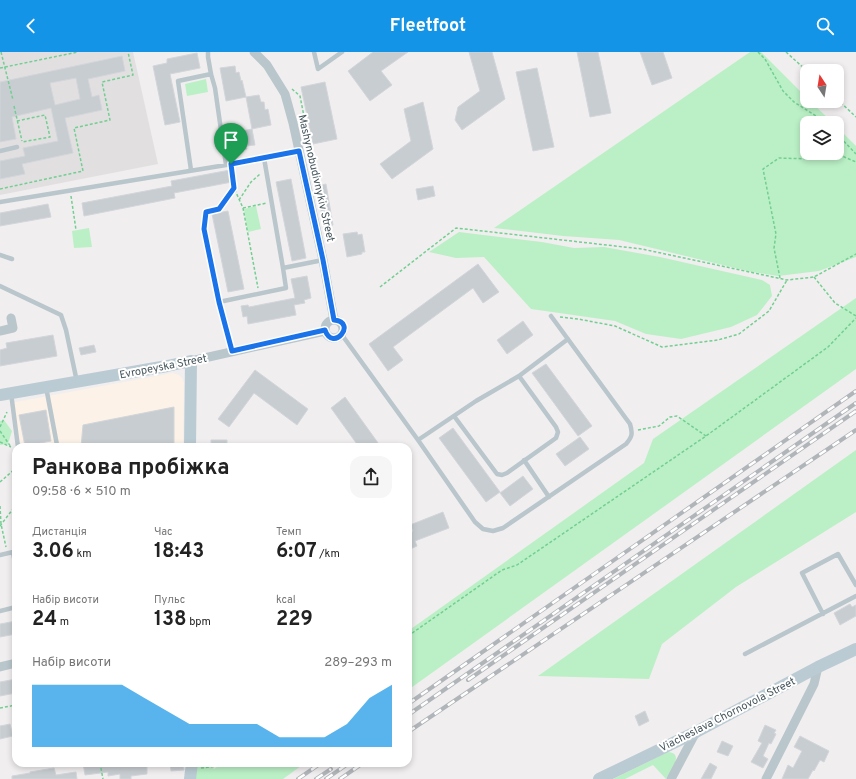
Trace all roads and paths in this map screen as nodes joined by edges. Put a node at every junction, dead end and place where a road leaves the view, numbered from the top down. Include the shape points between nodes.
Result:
1 (1, 52) edge
2 (78, 52) edge
3 (128, 52) edge
4 (208, 52) edge
5 (254, 52) edge
6 (314, 52) edge
7 (342, 52) edge
8 (758, 52) edge
9 (786, 52) edge
10 (800, 65) edge
11 (4, 67) junction
12 (0, 68) edge
13 (211, 74) junction
14 (291, 88) dead end
15 (12, 100) dead end
16 (14, 106) dead end
17 (844, 106) edge
18 (816, 116) edge
19 (856, 117) edge
20 (17, 121) junction
21 (844, 141) edge
22 (17, 147) dead end
23 (0, 151) edge
24 (303, 152) junction
25 (856, 154) edge
26 (264, 158) junction
27 (856, 162) edge
28 (229, 164) junction
29 (266, 169) junction
30 (191, 170) junction
31 (234, 188) junction
32 (0, 189) edge
33 (70, 190) junction
34 (240, 200) junction
35 (0, 202) edge
36 (271, 202) junction
37 (243, 208) junction
38 (204, 229) joint
39 (76, 230) dead end
40 (856, 254) edge
41 (0, 255) edge
42 (12, 259) dead end
43 (323, 260) junction
44 (282, 268) junction
45 (814, 277) junction
46 (780, 278) junction
47 (787, 280) junction
48 (0, 286) edge
49 (380, 287) dead end
50 (259, 294) junction
51 (219, 302) junction
52 (551, 316) joint
53 (856, 317) edge
54 (11, 318) dead end
55 (334, 320) junction
56 (325, 330) junction
57 (0, 331) edge
58 (342, 335) junction
59 (568, 339) junction
60 (232, 351) junction
61 (191, 361) junction
62 (519, 376) junction
63 (77, 382) junction
64 (46, 387) junction
65 (5, 394) edge
66 (9, 408) dead end
67 (454, 416) junction
68 (0, 427) edge
69 (0, 431) edge
70 (632, 432) junction
71 (706, 436) junction
72 (418, 440) junction
73 (0, 442) edge
74 (16, 443) edge
75 (57, 443) edge
76 (190, 443) edge
77 (11, 447) joint
78 (524, 460) junction
79 (12, 472) edge
80 (0, 482) edge
81 (549, 498) junction
82 (0, 506) edge
83 (12, 510) edge
84 (1, 525) edge
85 (12, 551) edge
86 (7, 553) junction
87 (0, 555) edge
88 (856, 584) edge
89 (856, 596) edge
90 (12, 608) edge
91 (0, 610) edge
92 (823, 614) junction
93 (412, 633) edge
94 (856, 649) edge
95 (745, 654) dead end
96 (12, 664) edge
97 (0, 667) edge
98 (818, 667) junction
99 (12, 706) edge
100 (0, 708) edge
101 (696, 732) junction
102 (100, 767) edge
103 (213, 767) edge
104 (191, 770) edge
105 (602, 778) edge
106 (102, 779) edge
107 (671, 779) edge
108 (766, 779) edge

1 - 11 path
2 - 11 path
3 - 32 path via 133,75 102,82 110,120 74,128 83,171
4 - 13 lane
5 - 24 street, Mashynobudivnykiv Street via 267,65 285,94
6 - 7 lane via 318,69
8 - 18 path via 765,59 783,91 794,102
9 - 10 path
11 - 12 path
11 - 15 path
13 - 28 lane
13 - 30 lane via 178,80
14 - 24 path via 300,96 309,142
16 - 20 path
17 - 19 path
20 - 20 path via 22,142 50,137 46,115
21 - 25 path
22 - 23 lane
24 - 26 lane
24 - 43 street, Mashynobudivnykiv Street
26 - 28 lane
26 - 29 lane
27 - 46 path via 842,156 812,159 779,158 763,169 776,234 774,248
28 - 30 lane
28 - 31 path
29 - 34 path via 251,182
29 - 36 lane
30 - 33 lane
31 - 34 path
31 - 38 path via 219,209 206,212
33 - 35 lane
33 - 39 path
34 - 37 path
36 - 37 path
36 - 44 lane
37 - 50 path
38 - 51 lane
40 - 45 path
41 - 42 lane
43 - 44 lane
43 - 55 street, Mashynobudivnykiv Street
44 - 50 lane via 286,288
45 - 47 path
45 - 53 path via 835,303
46 - 47 path
46 - 49 path via 642,249 456,228
47 - 52 path via 769,311 739,334 718,340 662,347 615,326
48 - 63 lane via 61,315
50 - 51 lane
51 - 60 lane
52 - 59 lane
53 - 71 path via 828,347
54 - 57 street via 13,328
55 - 56 street via 326,324
55 - 58 street via 342,323
56 - 58 street via 328,336 334,338
56 - 60 street, Evropeyska Street
58 - 72 lane
59 - 62 lane
59 - 70 lane via 630,424
60 - 61 street, Evropeyska Street
61 - 63 street, Evropeyska Street
61 - 76 street
62 - 67 lane
62 - 78 lane via 558,432 556,438
63 - 64 street, Evropeyska Street
64 - 65 street, Evropeyska Street
64 - 75 lane
65 - 74 lane
66 - 68 path
67 - 72 lane
67 - 78 lane via 497,474 506,473
69 - 77 path
70 - 71 path via 659,426 670,417 677,416
70 - 81 lane via 631,439 626,444
71 - 93 path via 517,565 502,570
72 - 81 lane via 475,522 483,529 493,531 503,528
73 - 77 path
78 - 81 lane
79 - 80 path
82 - 84 path
83 - 84 path
84 - 86 path
85 - 86 lane
86 - 87 lane
88 - 92 lane via 838,554 802,573
89 - 92 lane
90 - 91 lane
92 - 95 lane
94 - 98 street, Viacheslava Chornovola Street
96 - 97 street
98 - 101 street, Viacheslava Chornovola Street
98 - 108 street via 814,684
99 - 100 path
101 - 105 street, Viacheslava Chornovola Street
101 - 107 street
102 - 106 path
103 - 104 path

